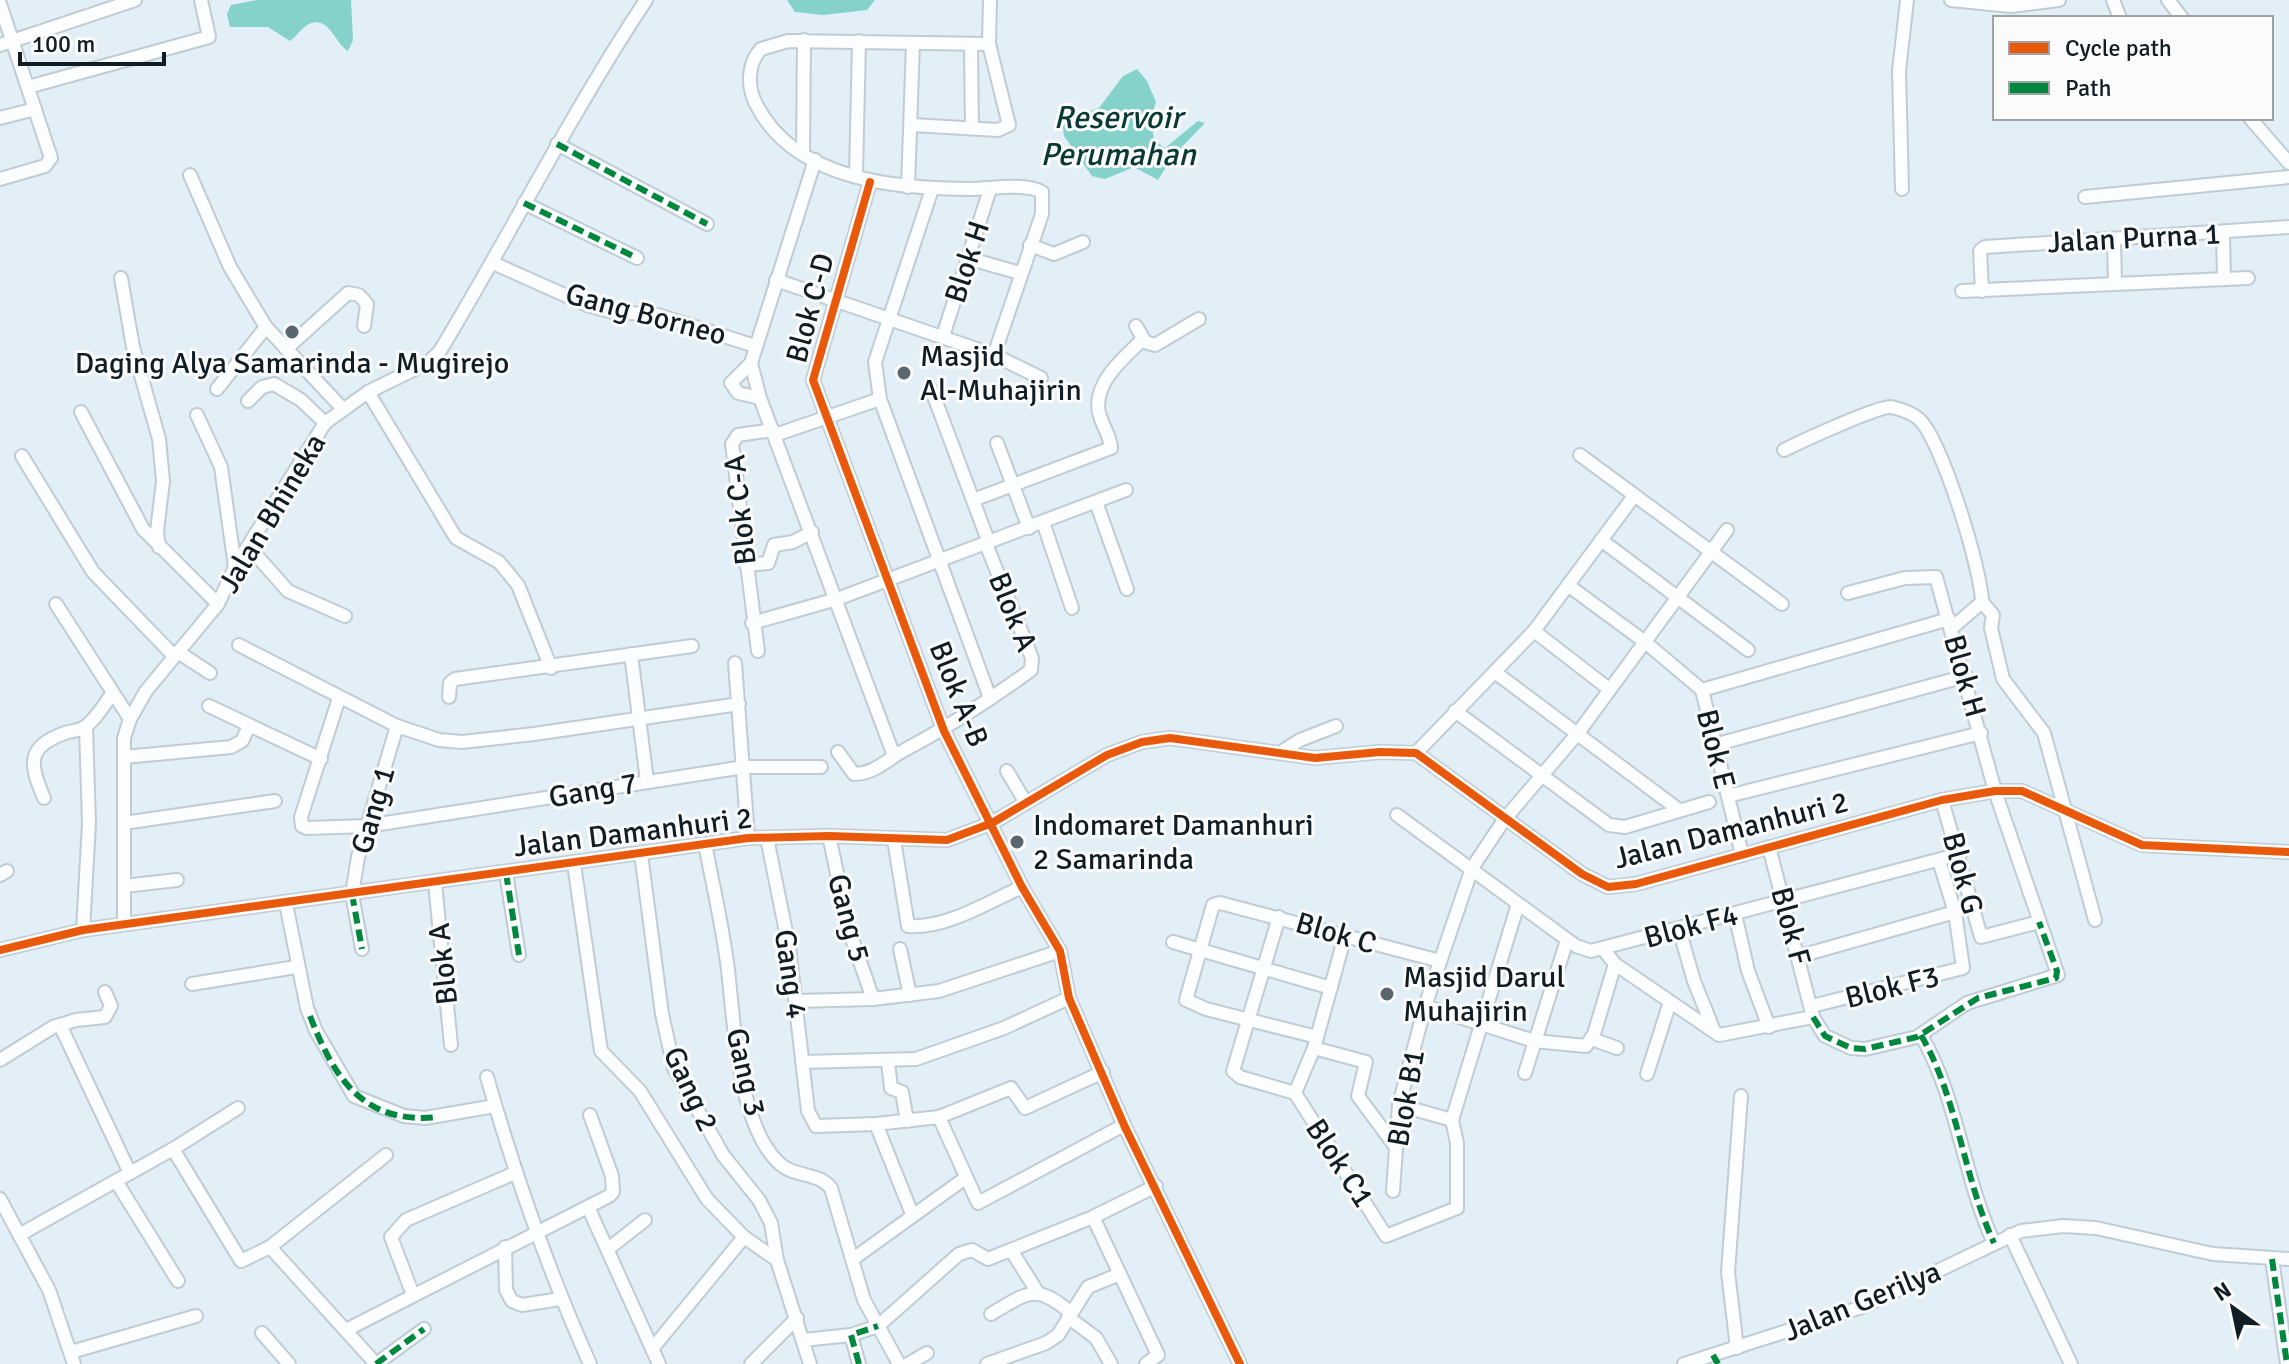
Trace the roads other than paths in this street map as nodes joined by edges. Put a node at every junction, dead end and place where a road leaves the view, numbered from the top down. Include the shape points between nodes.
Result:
1 (135, 0) edge
2 (201, 0) edge
3 (646, 0) edge
4 (990, 0) edge
5 (1907, 0) edge
6 (1951, 0) edge
7 (2059, 0) edge
8 (2168, 0) edge
9 (0, 4) edge
10 (2180, 16) edge
11 (804, 40) junction
12 (859, 41) junction
13 (6, 43) edge
14 (913, 43) junction
15 (989, 44) junction
16 (971, 46) junction
17 (28, 87) junction
18 (35, 109) junction
19 (0, 118) edge
20 (2252, 120) edge
21 (912, 125) junction
22 (972, 128) junction
23 (557, 144) junction
24 (809, 157) junction
25 (2289, 163) edge
26 (190, 175) dead end
27 (856, 175) junction
28 (2289, 177) edge
29 (0, 179) edge
30 (870, 182) junction
31 (908, 187) junction
32 (932, 189) junction
33 (990, 189) junction
34 (1902, 189) dead end
35 (2085, 197) dead end
36 (524, 203) junction
37 (707, 224) dead end
38 (2289, 227) edge
39 (2223, 233) junction
40 (2114, 239) junction
41 (1083, 242) dead end
42 (1030, 245) junction
43 (637, 258) dead end
44 (967, 258) junction
45 (493, 263) junction
46 (1020, 273) junction
47 (121, 278) dead end
48 (2248, 278) dead end
49 (2224, 279) junction
50 (776, 280) junction
51 (2115, 284) junction
52 (1962, 291) dead end
53 (1982, 291) junction
54 (836, 303) junction
55 (891, 319) junction
56 (1199, 319) dead end
57 (364, 326) dead end
58 (1136, 326) dead end
59 (266, 327) junction
60 (943, 336) junction
61 (1143, 339) junction
62 (755, 346) junction
63 (286, 349) junction
64 (994, 355) junction
65 (751, 363) junction
66 (1041, 378) dead end
67 (217, 389) dead end
68 (932, 391) dead end
69 (368, 392) junction
70 (760, 398) junction
71 (880, 399) junction
72 (248, 401) dead end
73 (342, 408) junction
74 (81, 412) dead end
75 (828, 414) junction
76 (197, 415) dead end
77 (325, 423) junction
78 (774, 433) junction
79 (997, 443) dead end
80 (1784, 450) dead end
81 (1580, 455) dead end
82 (22, 456) dead end
83 (1013, 485) junction
84 (1126, 490) dead end
85 (1634, 496) junction
86 (973, 500) junction
87 (1096, 502) junction
88 (1043, 522) junction
89 (1029, 528) junction
90 (1727, 530) dead end
91 (812, 532) junction
92 (1601, 540) junction
93 (988, 544) junction
94 (159, 547) junction
95 (249, 547) junction
96 (1711, 555) junction
97 (941, 560) junction
98 (746, 565) junction
99 (235, 567) junction
100 (889, 580) junction
101 (1569, 586) junction
102 (1127, 589) dead end
103 (1848, 593) dead end
104 (1678, 596) junction
105 (837, 599) junction
106 (1982, 602) junction
107 (56, 604) dead end
108 (218, 604) junction
109 (1782, 604) dead end
110 (1072, 608) dead end
111 (345, 616) dead end
112 (752, 623) junction
113 (1951, 624) junction
114 (1534, 631) junction
115 (1645, 642) junction
116 (239, 645) dead end
117 (692, 646) dead end
118 (1748, 650) dead end
119 (758, 651) dead end
120 (176, 654) junction
121 (631, 654) junction
122 (735, 663) dead end
123 (551, 668) junction
124 (210, 673) dead end
125 (1496, 673) junction
126 (1966, 676) junction
127 (1609, 689) junction
128 (1702, 690) junction
129 (112, 694) junction
130 (449, 697) dead end
131 (339, 698) junction
132 (990, 698) junction
133 (739, 704) junction
134 (209, 706) dead end
135 (1455, 711) junction
136 (641, 717) junction
137 (130, 719) junction
138 (249, 726) junction
139 (397, 726) junction
140 (1336, 726) dead end
141 (86, 727) junction
142 (944, 731) junction
143 (1578, 733) junction
144 (1981, 733) junction
145 (1714, 745) junction
146 (838, 752) dead end
147 (1281, 752) junction
148 (1416, 753) junction
149 (894, 756) junction
150 (124, 757) junction
151 (321, 759) junction
152 (744, 767) junction
153 (821, 767) dead end
154 (1007, 771) dead end
155 (1543, 774) junction
156 (647, 781) junction
157 (1995, 791) junction
158 (1728, 796) junction
159 (44, 798) dead end
160 (1942, 800) junction
161 (275, 801) dead end
162 (1709, 802) dead end
163 (1026, 803) junction
164 (1679, 810) junction
165 (2065, 812) junction
166 (1397, 815) dead end
167 (1504, 820) junction
168 (124, 823) junction
169 (992, 823) junction
170 (367, 826) junction
171 (829, 836) junction
172 (748, 838) junction
173 (767, 838) junction
174 (894, 840) junction
175 (705, 844) junction
176 (1769, 847) junction
177 (2289, 852) edge
178 (641, 854) junction
179 (1742, 854) junction
180 (1960, 854) junction
181 (1939, 861) junction
182 (574, 864) junction
183 (1472, 868) junction
184 (506, 873) junction
185 (177, 880) dead end
186 (435, 883) junction
187 (124, 886) junction
188 (1022, 887) junction
189 (352, 894) junction
190 (1785, 903) junction
191 (286, 904) junction
192 (1518, 904) junction
193 (1955, 912) junction
194 (1735, 914) junction
195 (1279, 917) junction
196 (2095, 920) dead end
197 (2039, 922) junction
198 (124, 924) junction
199 (1679, 929) junction
200 (83, 930) junction
201 (1345, 936) junction
202 (1567, 940) junction
203 (1173, 942) dead end
204 (362, 949) dead end
205 (900, 949) dead end
206 (1199, 949) junction
207 (0, 950) edge
208 (1600, 950) junction
209 (1060, 951) junction
210 (519, 955) dead end
211 (1800, 956) junction
212 (1440, 961) junction
213 (1615, 964) junction
214 (296, 967) junction
215 (1264, 969) junction
216 (192, 984) dead end
217 (1331, 988) junction
218 (105, 992) dead end
219 (910, 995) junction
220 (1069, 998) junction
221 (873, 999) junction
222 (796, 1001) junction
223 (1670, 1002) junction
224 (1425, 1006) junction
225 (1812, 1012) junction
226 (1250, 1019) junction
227 (1483, 1024) junction
228 (60, 1025) junction
229 (1769, 1027) junction
230 (1716, 1034) junction
231 (1921, 1035) junction
232 (1592, 1039) junction
233 (1534, 1041) junction
234 (1315, 1042) junction
235 (451, 1045) dead end
236 (1617, 1048) dead end
237 (0, 1060) edge
238 (802, 1062) junction
239 (888, 1062) junction
240 (1103, 1072) junction
241 (1525, 1073) dead end
242 (1647, 1074) dead end
243 (487, 1077) dead end
244 (1295, 1093) junction
245 (1741, 1096) dead end
246 (1399, 1105) junction
247 (495, 1106) junction
248 (238, 1108) dead end
249 (590, 1115) dead end
250 (939, 1117) junction
251 (1452, 1120) junction
252 (907, 1121) junction
253 (876, 1124) junction
254 (1124, 1125) junction
255 (1395, 1146) junction
256 (173, 1149) junction
257 (386, 1155) dead end
258 (130, 1173) junction
259 (515, 1173) junction
260 (964, 1179) junction
261 (116, 1181) junction
262 (1156, 1186) junction
263 (1393, 1191) dead end
264 (0, 1199) edge
265 (588, 1207) junction
266 (1457, 1208) joint
267 (912, 1214) junction
268 (1093, 1217) junction
269 (645, 1220) dead end
270 (535, 1231) junction
271 (19, 1235) junction
272 (2010, 1235) junction
273 (744, 1237) junction
274 (1992, 1244) junction
275 (270, 1247) junction
276 (505, 1247) junction
277 (608, 1249) junction
278 (1011, 1250) junction
279 (853, 1259) junction
280 (2272, 1259) junction
281 (2289, 1259) edge
282 (777, 1260) junction
283 (1120, 1274) junction
284 (178, 1281) dead end
285 (1038, 1293) junction
286 (413, 1295) junction
287 (560, 1299) junction
288 (991, 1314) dead end
289 (1069, 1314) junction
290 (196, 1316) dead end
291 (797, 1318) junction
292 (878, 1326) junction
293 (424, 1329) dead end
294 (346, 1330) junction
295 (262, 1333) dead end
296 (851, 1335) junction
297 (803, 1340) junction
298 (1737, 1348) junction
299 (652, 1349) junction
300 (927, 1353) dead end
301 (72, 1358) edge
302 (1715, 1360) edge
303 (1153, 1362) edge
304 (289, 1364) edge
305 (376, 1364) edge
306 (590, 1364) edge
307 (659, 1364) edge
308 (751, 1364) edge
309 (810, 1364) edge
310 (859, 1364) edge
311 (899, 1364) edge
312 (908, 1364) edge
313 (987, 1364) edge
314 (1111, 1364) edge
315 (1240, 1364) edge
316 (1684, 1364) edge
317 (2071, 1364) edge
318 (2287, 1364) edge

1 - 13 street
2 - 17 street via 211,33 204,39
3 - 23 street, Jalan Bhineka
4 - 15 street
5 - 34 street via 1899,71
6 - 7 street via 2011,6
8 - 10 street
9 - 13 street
11 - 12 street
11 - 24 street
11 - 24 street via 761,49 750,79 751,93 767,121
12 - 14 street
12 - 27 street
13 - 17 street
14 - 16 street
14 - 21 street
15 - 16 street
15 - 22 street via 1009,125 1002,130
16 - 22 street
17 - 18 street
18 - 19 street
18 - 29 street via 49,163
20 - 25 street
21 - 22 street
21 - 31 street
23 - 36 street, Jalan Bhineka
23 - 37 street
24 - 27 street
24 - 50 street
26 - 59 street via 230,267
27 - 30 street
28 - 35 street
30 - 31 street
30 - 54 street, Blok C-D
31 - 32 street
32 - 33 street
32 - 55 street
33 - 42 street via 1042,192 1044,208
33 - 44 street, Blok H
36 - 43 street
36 - 45 street, Jalan Bhineka
38 - 39 street, Jalan Purna 1
39 - 40 street, Jalan Purna 1
39 - 49 street
40 - 51 street
40 - 53 street, Jalan Purna 1 via 1985,247 1980,251
41 - 42 street via 1054,254
42 - 46 street
44 - 46 street
44 - 60 street, Blok H
45 - 62 street, Gang Borneo via 587,305 658,315
45 - 69 street, Jalan Bhineka via 435,358
46 - 64 street
47 - 94 street via 136,360 159,439
48 - 49 street
49 - 51 street
50 - 54 street
50 - 62 street
51 - 53 street
52 - 53 street
54 - 55 street
54 - 75 street, Blok C-D via 812,373
55 - 60 street
55 - 71 street via 875,362
56 - 61 street via 1155,345
57 - 63 street via 367,304 348,293
58 - 61 street
59 - 63 street
59 - 67 street
60 - 64 street
61 - 83 street via 1114,368 1097,407 1111,448
62 - 65 street
63 - 73 street
64 - 66 street
65 - 70 street
65 - 70 street via 731,387
68 - 86 street
69 - 73 street, Jalan Bhineka
69 - 123 street via 456,538 499,562 525,598
70 - 78 street
71 - 75 street
71 - 97 street
72 - 77 street via 262,387 274,384
73 - 77 street, Jalan Bhineka
74 - 94 street via 127,504
75 - 78 street
75 - 100 street, Blok C-D
76 - 99 street via 221,467
77 - 95 street, Jalan Bhineka
78 - 91 street
78 - 98 street, Blok C-A via 732,440
79 - 83 street
80 - 106 street via 1883,408 1918,418 1937,449 1963,523
81 - 85 street
82 - 120 street via 93,572
83 - 86 street
83 - 89 street
84 - 87 street
85 - 92 street
85 - 96 street
86 - 93 street
87 - 88 street
87 - 102 street
88 - 89 street
88 - 110 street
89 - 93 street
90 - 96 street
91 - 98 street via 774,545 768,563
91 - 105 street
92 - 101 street
92 - 104 street
93 - 97 street
93 - 132 street, Blok A via 1034,664
94 - 108 street
95 - 99 street, Jalan Bhineka
95 - 111 street via 288,591
96 - 104 street
96 - 109 street
97 - 100 street
97 - 132 street
98 - 112 street, Blok C-A
99 - 108 street, Jalan Bhineka
100 - 105 street
100 - 142 street, Blok A-B
101 - 114 street
101 - 115 street
103 - 113 street, Blok H via 1936,577
104 - 115 street
104 - 118 street
105 - 112 street
105 - 149 street
106 - 113 street
106 - 165 street via 1993,615 2003,679 2044,733
107 - 129 street
108 - 120 street, Jalan Bhineka
112 - 119 street, Blok C-A
113 - 126 street, Blok H
113 - 128 street
114 - 125 street
114 - 127 street
115 - 127 street
115 - 128 street
116 - 131 street
117 - 121 street
120 - 124 street
120 - 137 street, Jalan Bhineka
121 - 123 street
121 - 136 street
122 - 133 street
123 - 130 street via 455,679
125 - 135 street
125 - 143 street
126 - 144 street, Blok H
126 - 145 street
127 - 143 street
128 - 145 street, Blok E
129 - 137 street
129 - 141 street
131 - 139 street
131 - 151 street
132 - 142 street, Blok A
133 - 136 street
133 - 152 street
134 - 138 street
135 - 148 street
135 - 155 street
136 - 139 street via 462,742
136 - 156 street
137 - 150 street, Jalan Bhineka
138 - 150 street via 242,741 231,747
138 - 151 street
139 - 170 street, Gang 1
140 - 147 street
141 - 159 street via 36,750 33,772
141 - 200 street via 89,823
142 - 149 street, Blok A
142 - 169 street, Blok A-B
143 - 155 street
143 - 164 street
144 - 157 street, Blok H
144 - 158 street
145 - 158 street, Blok E
146 - 149 street, Blok A via 854,774 884,766
147 - 148 street, Jalan Damanhuri 2 via 1315,758
147 - 163 street, Jalan Damanhuri 2 via 1158,738 1107,755
148 - 167 street, Jalan Damanhuri 2
150 - 168 street, Jalan Bhineka
151 - 170 street, Gang 7 via 302,826
152 - 153 street, Gang 7
152 - 156 street, Gang 7
152 - 172 street
154 - 163 street
155 - 164 street via 1616,827
155 - 167 street
156 - 170 street, Gang 7
157 - 160 street, Jalan Damanhuri 2
157 - 165 street, Jalan Damanhuri 2 via 2022,791
157 - 197 street, Blok H
158 - 179 street, Blok E
160 - 176 street, Jalan Damanhuri 2
160 - 180 street, Blok G
161 - 168 street
162 - 164 street
163 - 169 street, Jalan Damanhuri 2
165 - 177 street, Jalan Damanhuri 2 via 2142,845
165 - 196 street
166 - 183 street
167 - 179 street, Jalan Damanhuri 2 via 1608,887
167 - 183 street, Blok B1
168 - 187 street, Jalan Bhineka
169 - 174 street, Jalan Damanhuri 2 via 947,840
169 - 188 street, Blok A-B
170 - 189 street, Gang 1
171 - 173 street, Jalan Damanhuri 2
171 - 174 street, Jalan Damanhuri 2
171 - 221 street, Gang 5 via 850,933
172 - 173 street, Jalan Damanhuri 2
172 - 175 street, Jalan Damanhuri 2
173 - 222 street, Gang 4
174 - 188 street via 908,926 931,924
175 - 178 street, Jalan Damanhuri 2
175 - 279 street, Gang 3 via 728,969 736,1059 761,1134 778,1162 831,1188
176 - 179 street, Jalan Damanhuri 2
176 - 190 street, Blok F
178 - 182 street, Jalan Damanhuri 2
178 - 282 street, Gang 2 via 674,1068 723,1155 759,1200 771,1223
180 - 181 street, Blok F4
180 - 197 street, Blok G via 1981,937
181 - 190 street, Blok F4
181 - 193 street
182 - 184 street, Jalan Damanhuri 2
182 - 273 street via 601,1051 640,1091 707,1199
183 - 192 street
183 - 212 street, Blok B1
184 - 186 street, Jalan Damanhuri 2
184 - 210 street
185 - 187 street
186 - 189 street, Jalan Damanhuri 2
186 - 235 street, Blok A
187 - 198 street, Jalan Bhineka
188 - 209 street, Blok A-B
189 - 191 street, Jalan Damanhuri 2
189 - 204 street
190 - 194 street, Blok F4
190 - 211 street, Blok F
191 - 198 street, Jalan Damanhuri 2
191 - 214 street
192 - 202 street
192 - 227 street, Blok B1
193 - 211 street
193 - 225 street, Blok F3 via 1963,968
194 - 199 street, Blok F4
194 - 229 street
195 - 201 street, Blok C
195 - 206 street, Blok C via 1216,904
195 - 215 street
197 - 231 street, Blok H via 2056,978 1978,998
198 - 200 street, Jalan Damanhuri 2
199 - 208 street, Blok F4
199 - 230 street
200 - 207 street, Jalan Damanhuri 2
201 - 212 street, Blok C
201 - 217 street
202 - 208 street
202 - 233 street
203 - 206 street
205 - 219 street
206 - 215 street
206 - 226 street via 1186,1000
208 - 213 street
209 - 219 street via 956,987
209 - 220 street, Blok A-B
211 - 225 street, Blok F
212 - 224 street, Blok B1
213 - 223 street
213 - 232 street
214 - 216 street
214 - 247 street via 316,1031 354,1096 404,1116 425,1118
215 - 217 street
215 - 226 street
217 - 234 street
218 - 228 street via 111,1006 105,1017
219 - 221 street
220 - 239 street via 1004,1028 916,1059
220 - 240 street, Blok A-B
221 - 222 street
222 - 238 street, Gang 4
223 - 230 street
223 - 242 street
224 - 227 street
224 - 246 street, Blok B1
225 - 229 street
225 - 231 street via 1825,1036 1858,1050
226 - 234 street
226 - 244 street via 1234,1074
227 - 233 street
227 - 251 street, Blok B1
228 - 237 street
228 - 258 street
229 - 230 street
231 - 274 street via 1936,1062
232 - 233 street via 1583,1046
232 - 236 street
233 - 241 street
234 - 244 street
234 - 255 street via 1366,1062 1358,1096
238 - 239 street
238 - 253 street, Gang 4 via 808,1111 816,1126
239 - 252 street via 891,1086 902,1092
240 - 250 street via 1030,1107 1020,1103 1011,1088
240 - 254 street, Blok A-B
243 - 247 street
244 - 266 street, Blok C1 via 1384,1233 1391,1236
245 - 298 street via 1728,1272
246 - 251 street
246 - 255 street, Blok B1
247 - 259 street
248 - 256 street
249 - 265 street via 613,1186 609,1196
250 - 252 street
250 - 260 street
251 - 266 street, Blok B1
252 - 253 street
253 - 267 street
254 - 260 street via 978,1203
254 - 262 street, Blok A-B
255 - 263 street, Blok B1
256 - 258 street
256 - 275 street via 238,1260
257 - 275 street
258 - 261 street
259 - 270 street
259 - 286 street via 396,1229 391,1237
260 - 267 street
261 - 271 street
261 - 284 street
262 - 268 street
262 - 315 street, Blok A-B
264 - 271 street
265 - 270 street
265 - 277 street
267 - 279 street
268 - 278 street
268 - 283 street
269 - 277 street
270 - 276 street
270 - 287 street
271 - 301 street via 49,1290
272 - 274 street, Jalan Gerilya
272 - 280 street, Jalan Gerilya via 2063,1226 2096,1228 2213,1254
272 - 317 street
273 - 282 street
273 - 299 street
274 - 298 street, Jalan Gerilya via 1862,1307
275 - 294 street
276 - 286 street
276 - 287 street via 506,1290 512,1301 522,1305
277 - 299 street
278 - 285 street
278 - 292 street via 985,1260 967,1250
279 - 292 street, Gang 3 via 864,1300
280 - 281 street, Jalan Gerilya
280 - 318 street
282 - 291 street, Gang 2
283 - 289 street via 1088,1287
283 - 303 street via 1157,1347
285 - 288 street
285 - 289 street via 1048,1293
286 - 294 street
287 - 306 street
289 - 313 street via 1058,1335 1046,1343
289 - 314 street via 1096,1338
290 - 301 street
291 - 297 street, Gang 2
291 - 308 street
292 - 296 street
292 - 311 street, Gang 3
293 - 305 street
294 - 305 street
295 - 304 street
296 - 297 street
296 - 310 street
297 - 309 street, Gang 2
298 - 302 street, Jalan Gerilya
299 - 307 street
300 - 312 street
302 - 316 street, Jalan Gerilya

